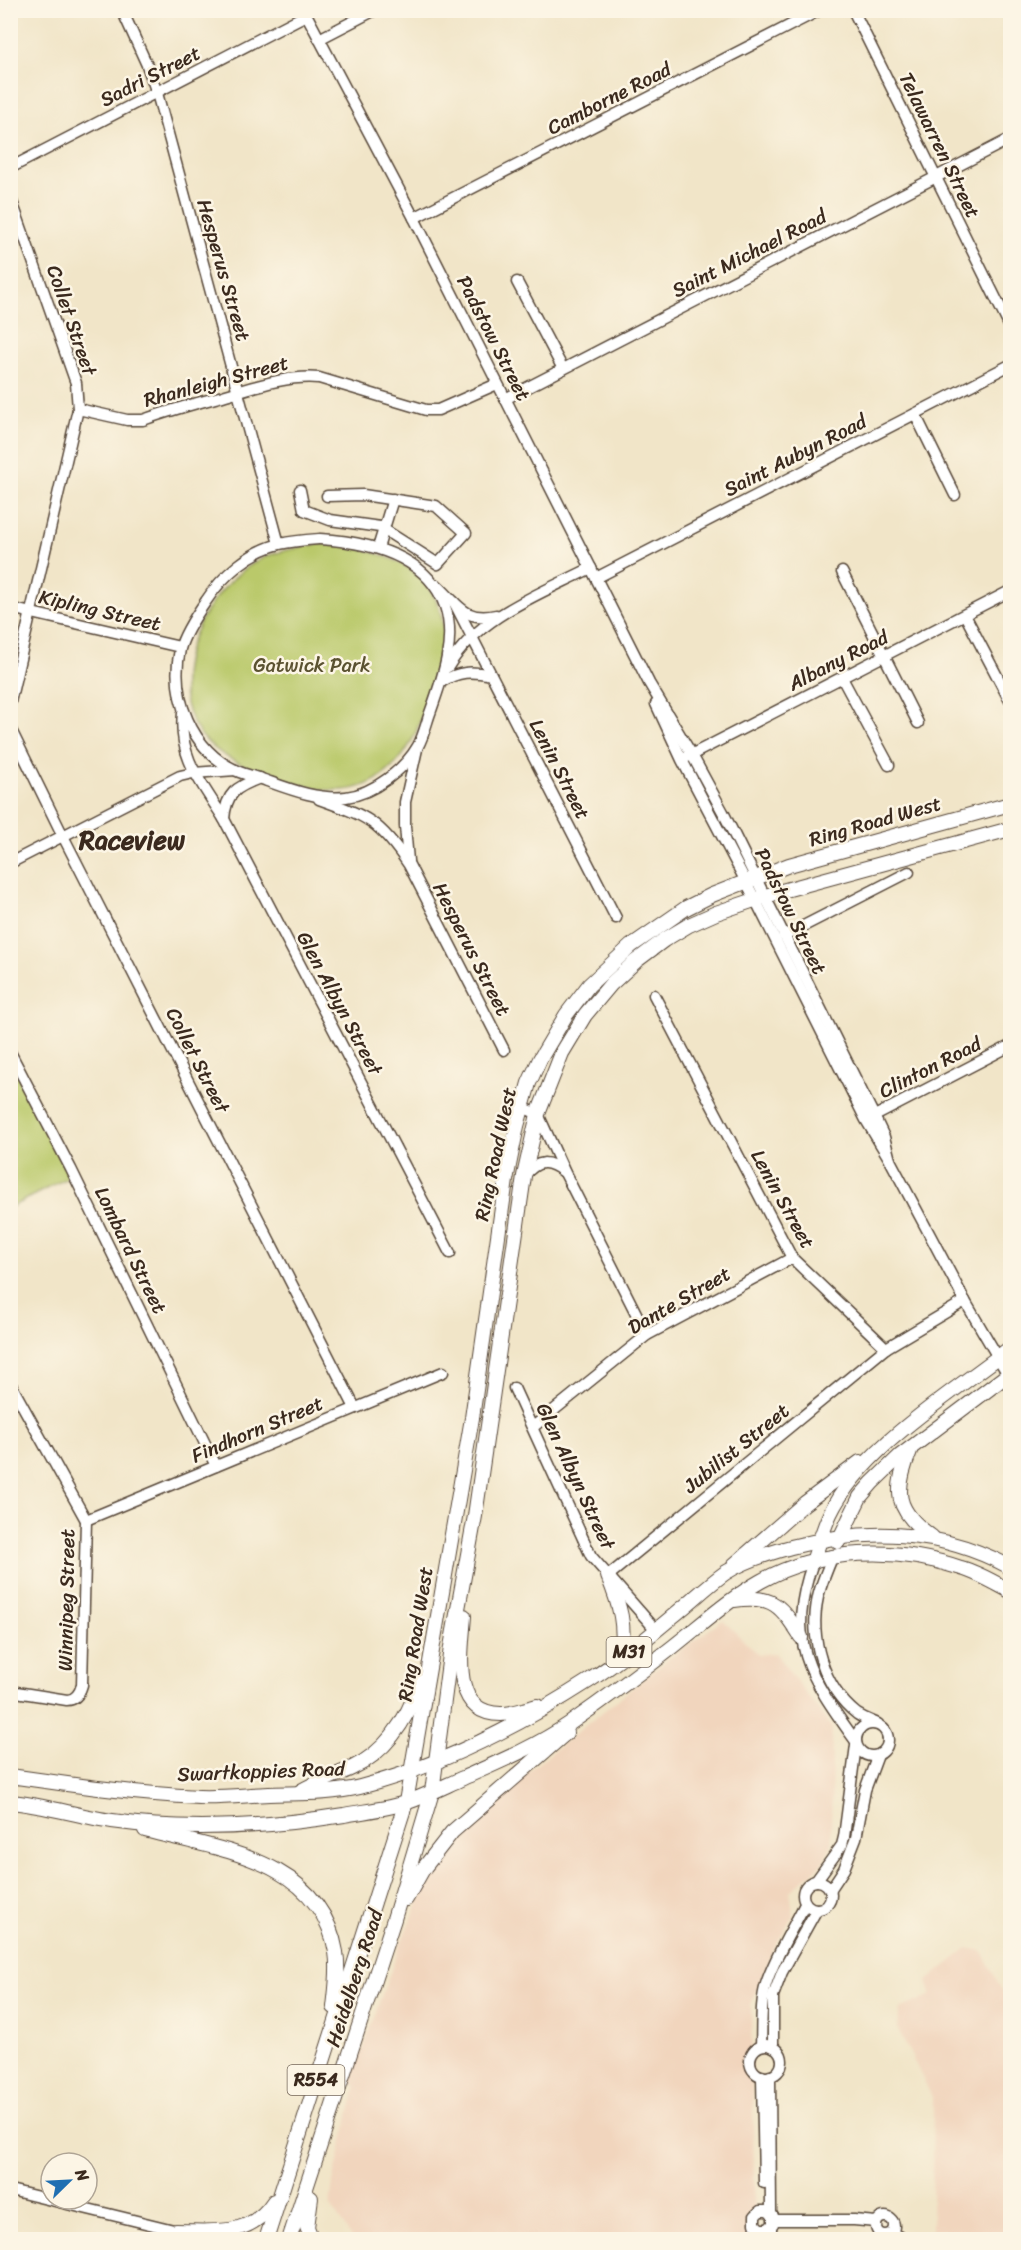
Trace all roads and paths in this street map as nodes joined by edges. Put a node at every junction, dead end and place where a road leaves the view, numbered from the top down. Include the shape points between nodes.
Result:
1 (122, 10) edge
2 (375, 10) edge
3 (820, 10) edge
4 (853, 10) edge
5 (305, 13) edge
6 (319, 39) junction
7 (157, 93) junction
8 (1011, 139) edge
9 (10, 168) edge
10 (936, 177) junction
11 (10, 196) edge
12 (414, 218) junction
13 (517, 282) dead end
14 (1011, 327) edge
15 (1011, 365) edge
16 (563, 369) junction
17 (497, 384) junction
18 (239, 391) junction
19 (505, 399) junction
20 (78, 409) junction
21 (915, 414) junction
22 (300, 490) dead end
23 (955, 495) dead end
24 (327, 496) dead end
25 (393, 499) junction
26 (384, 528) junction
27 (279, 544) junction
28 (378, 548) junction
29 (416, 568) junction
30 (842, 572) dead end
31 (593, 573) junction
32 (1011, 591) edge
33 (454, 602) junction
34 (10, 608) edge
35 (30, 612) junction
36 (502, 614) junction
37 (965, 615) junction
38 (473, 635) junction
39 (180, 647) junction
40 (886, 655) junction
41 (491, 675) junction
42 (842, 678) junction
43 (442, 679) junction
44 (649, 684) junction
45 (1009, 699) dead end
46 (10, 702) edge
47 (183, 713) junction
48 (918, 723) dead end
49 (10, 728) edge
50 (418, 746) junction
51 (692, 755) junction
52 (682, 760) junction
53 (889, 765) dead end
54 (236, 770) junction
55 (193, 773) junction
56 (260, 778) junction
57 (303, 794) junction
58 (1011, 804) edge
59 (224, 819) junction
60 (1011, 829) edge
61 (63, 836) junction
62 (10, 862) edge
63 (408, 865) junction
64 (909, 872) dead end
65 (751, 880) junction
66 (760, 897) junction
67 (616, 918) dead end
68 (784, 936) junction
69 (654, 995) dead end
70 (1011, 1046) edge
71 (504, 1050) dead end
72 (10, 1052) edge
73 (522, 1107) junction
74 (538, 1114) junction
75 (870, 1118) junction
76 (565, 1173) junction
77 (524, 1176) junction
78 (450, 1253) dead end
79 (792, 1258) junction
80 (965, 1301) junction
81 (646, 1335) junction
82 (886, 1348) junction
83 (1011, 1348) edge
84 (998, 1358) junction
85 (442, 1372) dead end
86 (1010, 1375) edge
87 (10, 1383) edge
88 (514, 1388) dead end
89 (356, 1408) junction
90 (533, 1427) junction
91 (891, 1439) junction
92 (910, 1449) junction
93 (216, 1466) junction
94 (86, 1520) junction
95 (840, 1537) junction
96 (821, 1539) junction
97 (936, 1540) junction
98 (832, 1557) junction
99 (813, 1562) junction
100 (1011, 1567) edge
101 (726, 1572) junction
102 (464, 1575) junction
103 (608, 1576) junction
104 (1011, 1591) edge
105 (730, 1600) junction
106 (656, 1630) junction
107 (801, 1637) junction
108 (433, 1642) junction
109 (621, 1658) junction
110 (10, 1691) edge
111 (554, 1702) junction
112 (592, 1708) junction
113 (878, 1724) junction
114 (856, 1742) junction
115 (878, 1755) junction
116 (437, 1760) junction
117 (412, 1770) junction
118 (10, 1776) edge
119 (432, 1792) junction
120 (296, 1793) junction
121 (10, 1802) edge
122 (406, 1802) junction
123 (54, 1809) junction
124 (10, 1812) edge
125 (111, 1821) junction
126 (816, 1881) junction
127 (830, 1890) junction
128 (806, 1904) junction
129 (817, 1909) junction
130 (394, 1919) junction
131 (332, 2033) junction
132 (761, 2045) junction
133 (773, 2047) junction
134 (766, 2076) junction
135 (326, 2128) junction
136 (283, 2187) junction
137 (10, 2190) edge
138 (767, 2223) edge
139 (176, 2231) junction
140 (198, 2237) edge
141 (220, 2240) edge
142 (266, 2240) edge
143 (290, 2240) edge
144 (312, 2240) edge
145 (771, 2240) edge
146 (906, 2240) edge

1 - 7 street, Hesperus Street
2 - 6 street
3 - 12 street, Camborne Road
4 - 10 street, Telawarren Street
5 - 6 street, Padstow Street
5 - 7 street, Sadri Street
6 - 12 street, Padstow Street
7 - 9 street, Sadri Street
7 - 18 street, Hesperus Street
8 - 10 street, Saint Michael Road
10 - 14 street, Telawarren Street
10 - 16 street, Saint Michael Road
11 - 20 street, Collet Street via 76,383
12 - 17 street, Padstow Street
13 - 16 street
15 - 21 street, Saint Aubyn Road
16 - 19 street, Saint Michael Road
17 - 18 street, Rhanleigh Street via 438,410 426,410 319,378 295,378
17 - 19 street, Padstow Street
18 - 20 street, Rhanleigh Street via 142,420
18 - 27 street, Hesperus Street
19 - 31 street, Padstow Street
20 - 35 street, Collet Street
21 - 23 street
21 - 31 street, Saint Aubyn Road
22 - 26 street via 304,510 330,520
24 - 25 street
25 - 26 street
25 - 26 street via 436,506 466,532 438,564
26 - 28 street
27 - 28 street via 320,539
27 - 39 street via 250,558 218,582
28 - 29 street
29 - 33 street
29 - 43 street via 445,605 449,639
30 - 40 street
31 - 36 street, Saint Aubyn Road
31 - 44 street, Padstow Street
32 - 37 street, Albany Road
33 - 36 street via 477,618
33 - 38 street, Lenin Street
34 - 35 street, Kipling Street
35 - 39 street, Kipling Street
35 - 46 street, Collet Street
36 - 38 street, Saint Aubyn Road
37 - 40 street, Albany Road
37 - 45 street
38 - 41 street, Lenin Street
38 - 43 street, Saint Aubyn Road via 462,645
39 - 47 street via 178,678
40 - 42 street, Albany Road
40 - 48 street
41 - 43 street via 465,671
41 - 67 street, Lenin Street
42 - 51 street, Albany Road
42 - 53 street
43 - 50 street
44 - 51 street, Padstow Street
44 - 52 street, Padstow Street
47 - 54 street via 203,745
47 - 55 street, Glen Albyn Street via 184,749
49 - 61 street, Collet Street
50 - 57 street via 400,769 369,789 347,797
50 - 63 street, Hesperus Street via 405,802
51 - 52 street, Albany Road
51 - 65 street, Padstow Street
52 - 65 street, Padstow Street
54 - 55 street
54 - 56 street, Hesperus Street
55 - 59 street, Glen Albyn Street
55 - 61 street
56 - 57 street, Hesperus Street
56 - 59 street via 238,787 227,802
57 - 63 street, Hesperus Street via 372,821 385,832
58 - 65 main road, Ring Road West via 846,848
59 - 78 street, Glen Albyn Street
60 - 66 main road, Ring Road West
61 - 62 street
61 - 89 street, Collet Street
63 - 71 street, Hesperus Street
64 - 68 street
65 - 66 street, Padstow Street
65 - 73 main road, Ring Road West via 686,908 609,964 553,1035
66 - 68 street, Padstow Street
66 - 74 main road, Ring Road West via 672,935 611,984 585,1015 562,1053
66 - 75 street, Padstow Street
68 - 75 street, Padstow Street
69 - 79 street, Lenin Street
70 - 75 street, Clinton Road
72 - 93 street, Lombard Street
73 - 74 street
73 - 108 main road, Ring Road West via 506,1180 472,1418
74 - 76 street
74 - 77 main road, Ring Road West
75 - 80 street, Padstow Street
76 - 77 street via 547,1163 535,1165
76 - 81 street
77 - 102 main road, Ring Road West via 476,1516
79 - 81 street, Dante Street
79 - 82 street, Lenin Street
80 - 82 street
80 - 84 street, Padstow Street
81 - 90 street, Dante Street
82 - 103 street, Jubilist Street
83 - 84 main road
84 - 86 street, Padstow Street
84 - 91 main road
85 - 89 street, Findhorn Street
86 - 92 main road
87 - 94 street, Winnipeg Street
88 - 90 street, Glen Albyn Street
89 - 93 street, Findhorn Street
90 - 103 street, Glen Albyn Street via 591,1556
91 - 96 main road via 852,1479 830,1514
91 - 101 main road via 805,1503
92 - 95 main road via 860,1497
92 - 97 main road via 900,1476 900,1501 914,1523
93 - 94 street, Findhorn Street
94 - 110 street, Winnipeg Street via 80,1692 67,1701
95 - 96 main road, M31
95 - 97 main road via 880,1533
95 - 98 main road
96 - 99 main road
96 - 101 main road, M31 via 776,1551
97 - 100 main road via 991,1556
98 - 99 main road, M31
98 - 104 main road via 877,1553 909,1556 962,1568
98 - 113 street via 818,1596 815,1628 820,1657 849,1706
99 - 105 main road, M31 via 785,1570
99 - 107 street via 801,1598
101 - 106 main road, M31
102 - 111 main road via 460,1668 473,1703 501,1714
102 - 116 main road, Ring Road West
103 - 106 street, Glen Albyn Street
103 - 109 main road via 623,1623
105 - 107 main road via 756,1598 774,1603
105 - 112 main road, M31
106 - 109 main road, M31
107 - 114 street via 814,1680
108 - 117 main road, Ring Road West
108 - 120 main road via 409,1711 397,1731 369,1758
109 - 111 main road, M31
111 - 116 main road, M31 via 511,1727
112 - 119 main road, M31 via 525,1749
112 - 130 main road via 452,1832 423,1869
113 - 114 street via 862,1726
113 - 115 street via 888,1738 886,1748
114 - 115 street via 867,1756
114 - 126 street via 842,1845
115 - 127 street via 865,1790 856,1838 844,1869
116 - 117 main road, Swartkoppies Road
116 - 119 main road, Heidelberg Road / R554
117 - 120 main road, Swartkoppies Road via 358,1788
117 - 122 main road, Heidelberg Road / R554
118 - 120 main road, Swartkoppies Road via 201,1797
119 - 122 main road
119 - 130 main road, Heidelberg Road / R554
121 - 123 main road
122 - 125 main road via 256,1826 203,1828
122 - 131 main road, Heidelberg Road / R554
123 - 124 main road
123 - 125 main road
125 - 131 main road via 254,1859 274,1867 308,1892 330,1928 337,1953
126 - 127 street
126 - 128 street via 803,1891
127 - 129 street via 828,1903
128 - 129 street
128 - 132 street via 766,1985
129 - 133 street via 773,1996
130 - 135 main road, Heidelberg Road / R554
131 - 136 main road, Heidelberg Road / R554
132 - 133 street
132 - 134 street via 751,2053 749,2061 754,2072
133 - 134 street via 779,2052 781,2064 777,2072
134 - 138 street
135 - 143 main road, Heidelberg Road / R554
135 - 144 main road via 307,2215
136 - 139 main road via 266,2214 248,2225 226,2232
136 - 142 main road, Heidelberg Road / R554
137 - 139 street
138 - 145 street
138 - 146 street via 876,2222 879,2234 892,2233
139 - 140 street
140 - 141 street

